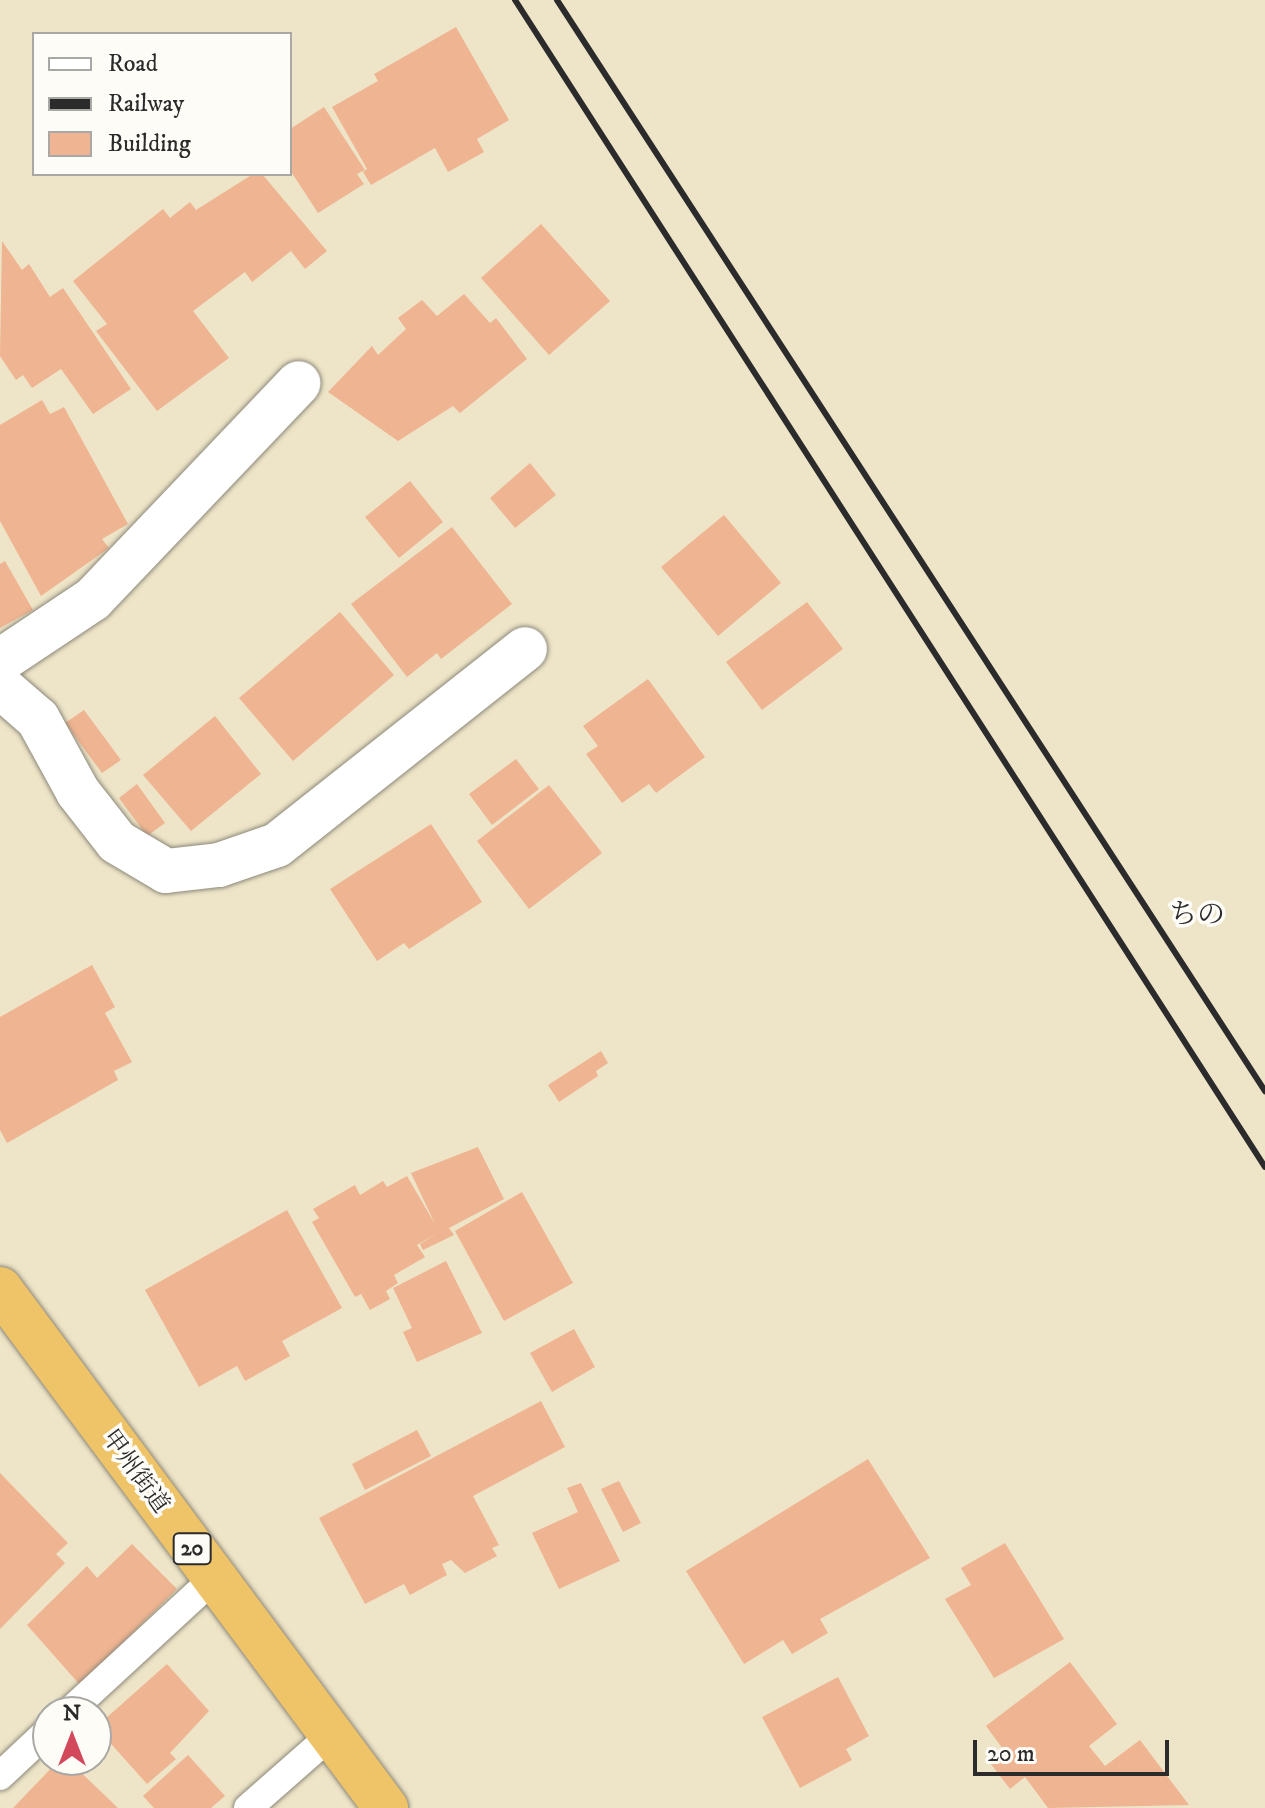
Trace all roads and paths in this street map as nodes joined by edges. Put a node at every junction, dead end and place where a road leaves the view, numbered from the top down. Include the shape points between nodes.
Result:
1 (299, 383) dead end
2 (525, 649) dead end
3 (0, 661) edge
4 (0, 686) edge
5 (0, 1289) edge
6 (214, 1578) junction
7 (86, 1696) edge
8 (330, 1736) junction
9 (32, 1746) edge
10 (0, 1776) edge
11 (248, 1808) edge
12 (386, 1808) edge

1 - 3 street via 93,599
2 - 4 street via 277,845 219,865 166,871 117,842 78,792 38,719
5 - 6 highway, 甲州街道 / 20
6 - 7 lane
6 - 8 highway, 甲州街道 / 20
8 - 11 lane
8 - 12 highway, 甲州街道 / 20
9 - 10 lane

